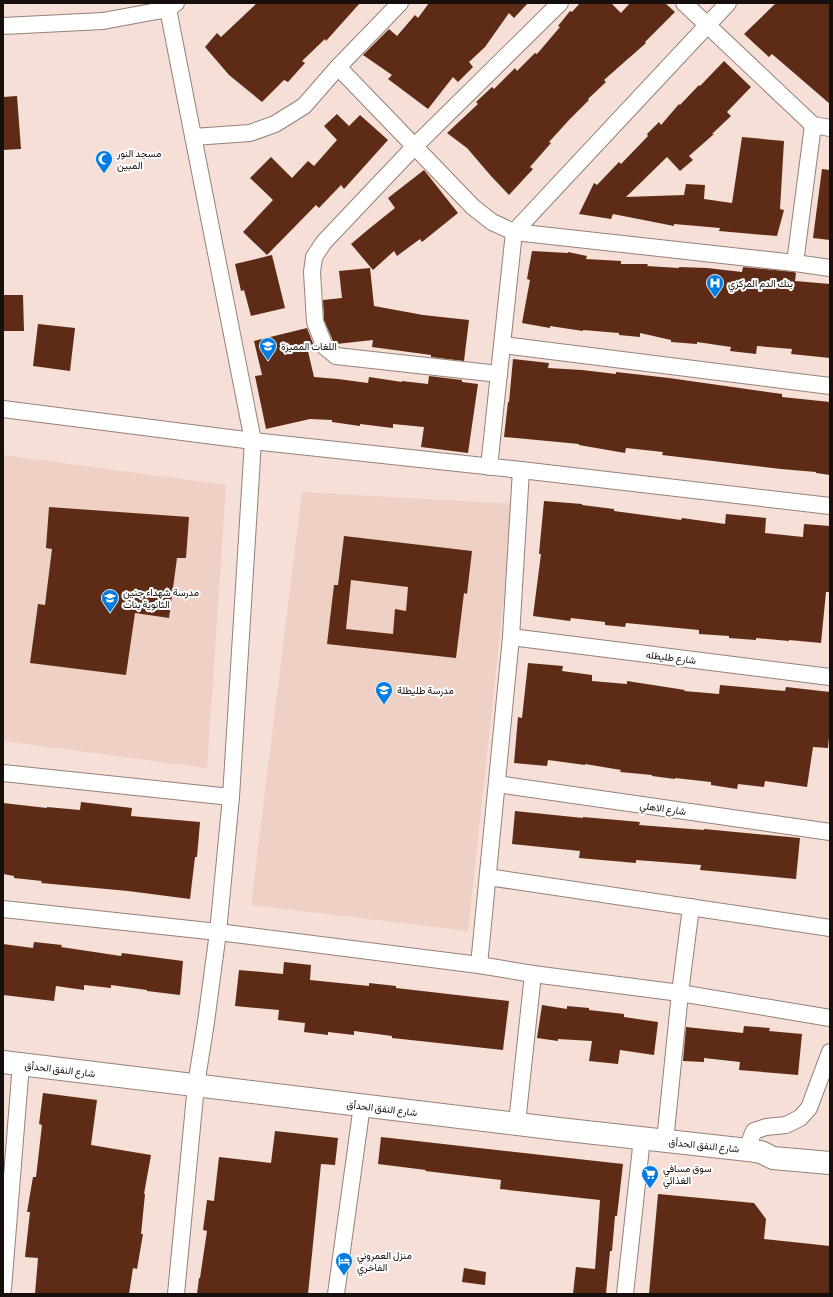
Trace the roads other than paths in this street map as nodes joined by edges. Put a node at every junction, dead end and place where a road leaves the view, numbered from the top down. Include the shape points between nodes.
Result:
1 (400, 3) edge
2 (560, 3) edge
3 (684, 3) edge
4 (728, 3) edge
5 (172, 6) edge
6 (707, 25) junction
7 (3, 26) edge
8 (338, 67) junction
9 (813, 125) junction
10 (830, 128) edge
11 (193, 137) junction
12 (415, 146) junction
13 (514, 232) junction
14 (795, 263) junction
15 (830, 268) edge
16 (503, 345) junction
17 (499, 374) junction
18 (830, 386) edge
19 (3, 409) edge
20 (253, 441) junction
21 (489, 466) junction
22 (521, 470) junction
23 (830, 506) edge
24 (511, 637) junction
25 (830, 677) edge
26 (3, 773) edge
27 (497, 784) junction
28 (231, 797) junction
29 (830, 832) edge
30 (488, 877) junction
31 (691, 907) junction
32 (3, 909) edge
33 (830, 928) edge
34 (218, 932) junction
35 (479, 965) junction
36 (533, 974) junction
37 (680, 993) junction
38 (830, 1018) edge
39 (830, 1052) edge
40 (12, 1063) edge
41 (196, 1085) junction
42 (362, 1105) junction
43 (517, 1123) junction
44 (642, 1138) junction
45 (665, 1141) junction
46 (754, 1151) junction
47 (830, 1153) edge
48 (830, 1163) edge
49 (3, 1289) edge
50 (176, 1294) edge
51 (336, 1294) edge
52 (339, 1294) edge
53 (625, 1294) edge

1 - 8 street
2 - 12 street
3 - 6 street
4 - 6 street
5 - 7 street via 103,21
5 - 11 street
6 - 9 street
6 - 13 street
8 - 11 street via 304,106 275,124 250,132
8 - 12 street
9 - 10 street
9 - 14 street
11 - 20 street
12 - 13 street via 473,207 492,222
12 - 17 street via 324,242 314,257 312,272 315,322 325,347 336,356
13 - 14 street
13 - 16 street
14 - 15 street
16 - 17 street
16 - 18 street
17 - 21 street
19 - 20 street
20 - 21 street
20 - 28 street
21 - 22 street
22 - 23 street
22 - 24 street
24 - 25 street, شارع طليطله
24 - 27 street
26 - 28 street
27 - 29 street, شارع الاهلي
27 - 30 street
28 - 34 street
30 - 31 street
30 - 35 street
31 - 33 street
31 - 37 street
32 - 34 street
34 - 35 street
34 - 41 street
35 - 36 street
36 - 37 street
36 - 43 street
37 - 38 street
37 - 45 street
39 - 46 street via 809,1108 800,1118 786,1125 754,1131 751,1138
40 - 41 main road, شارع النفق الحدأق
40 - 49 street
41 - 42 main road, شارع النفق الحدأق
41 - 50 street
42 - 43 main road, شارع النفق الحدأق
42 - 51 street
43 - 44 main road, شارع النفق الحدأق
44 - 45 main road, شارع النفق الحدأق
44 - 53 street
45 - 46 main road, شارع النفق الحدأق
46 - 47 main road, شارع النفق الحدأق via 773,1148
46 - 48 main road, شارع النفق الحدأق via 773,1158
51 - 52 street

